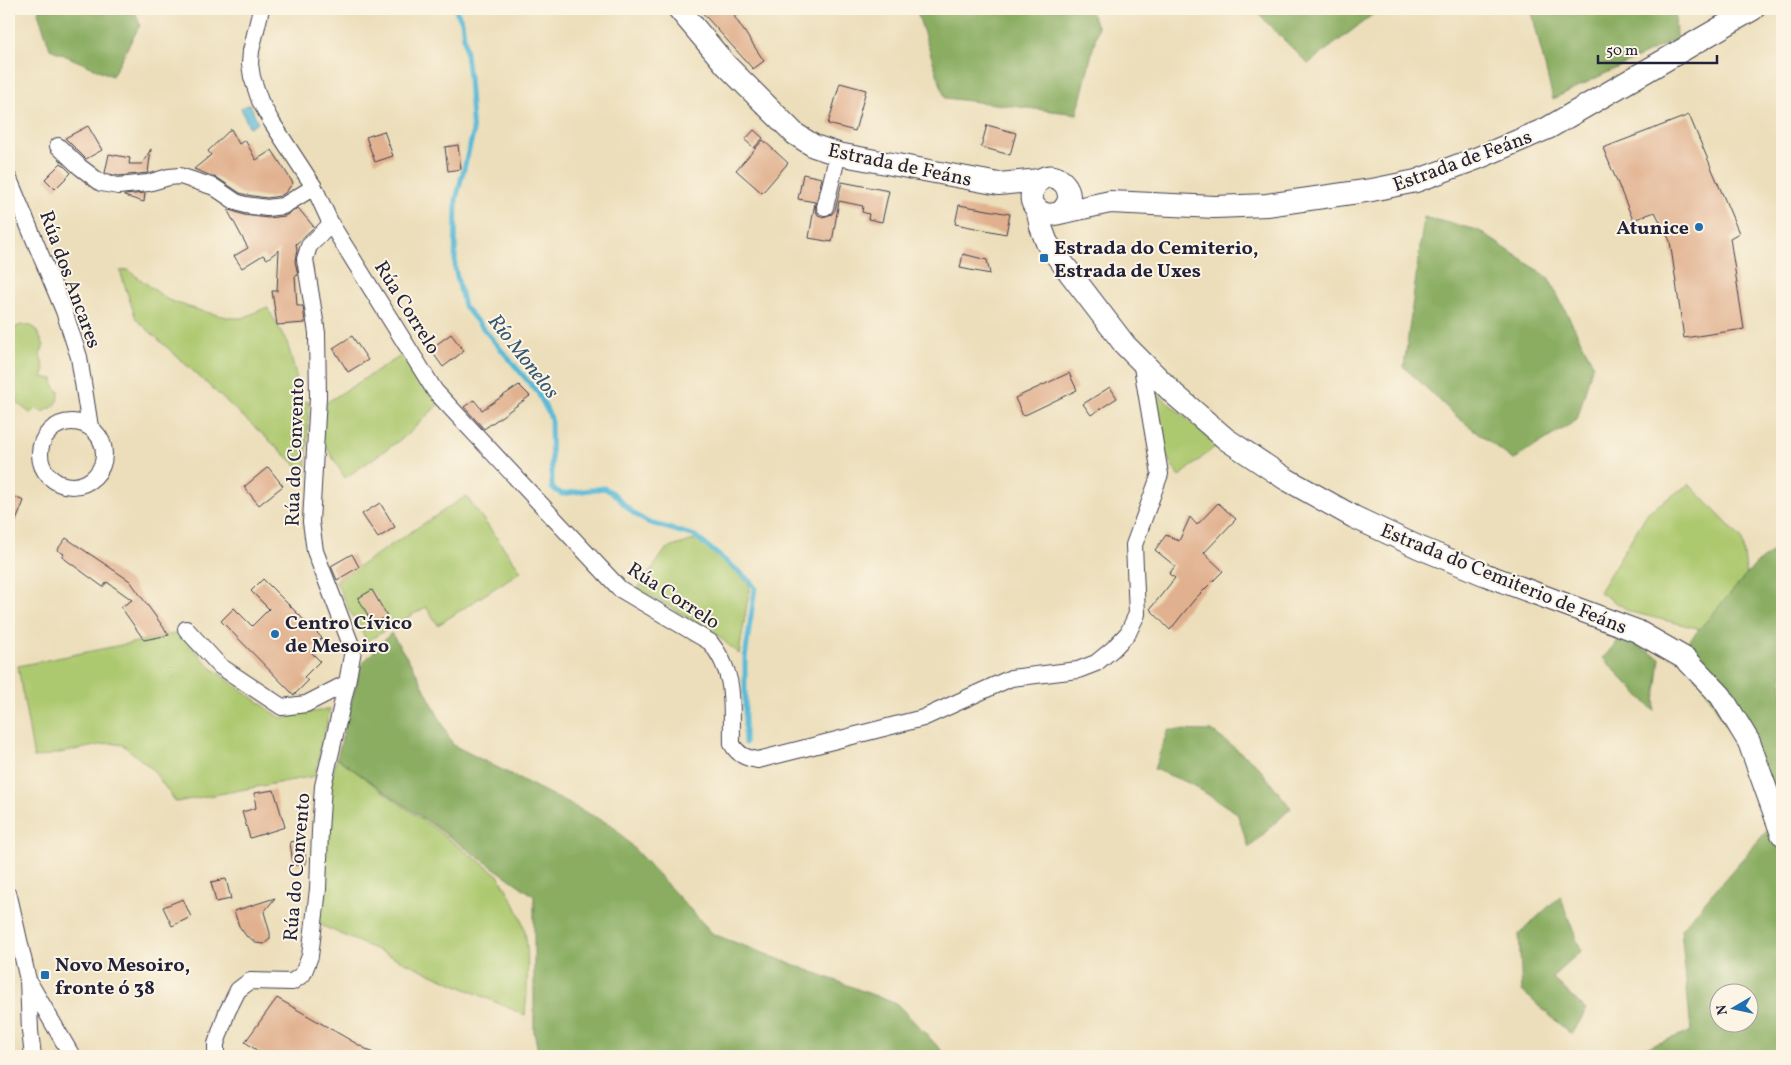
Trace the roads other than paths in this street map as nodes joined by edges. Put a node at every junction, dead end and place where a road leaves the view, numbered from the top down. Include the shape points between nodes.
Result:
1 (262, 9) edge
2 (679, 9) edge
3 (1753, 9) edge
4 (58, 146) dead end
5 (838, 154) junction
6 (9, 179) edge
7 (1040, 180) junction
8 (1064, 183) junction
9 (999, 184) junction
10 (314, 187) junction
11 (1110, 202) junction
12 (825, 206) dead end
13 (1046, 210) junction
14 (331, 224) junction
15 (1141, 361) junction
16 (84, 397) junction
17 (68, 422) junction
18 (90, 427) junction
19 (186, 630) dead end
20 (348, 683) junction
21 (1782, 834) edge
22 (9, 896) edge
23 (28, 980) junction
24 (33, 1056) edge
25 (72, 1056) edge
26 (216, 1056) edge

1 - 10 street, Rúa Correlo via 251,51 252,77 270,121
2 - 5 street, Estrada de Feáns via 726,65 795,134 814,146
3 - 11 street, Estrada de Feáns via 1548,128 1416,181 1267,205 1215,207
4 - 10 street via 101,183 118,186 180,176 214,186 236,202 267,208 283,206
5 - 9 street, Estrada de Feáns
5 - 12 street
6 - 16 street, Rúa dos Ancares via 64,311 79,357
7 - 8 street, Estrada de Feáns via 1055,178
7 - 9 street, Estrada de Feáns
7 - 13 street via 1032,194
8 - 11 street, Estrada de Feáns
8 - 13 street via 1069,195 1066,208
9 - 13 street, Estrada de Feáns
10 - 14 street, Rúa Correlo
11 - 13 street, Estrada de Feáns
13 - 15 street, Estrada do Cemiterio de Feáns via 1064,264 1125,345
14 - 15 street, Rúa Correlo via 435,391 620,589 710,642 728,671 732,744 736,751 750,759 758,760 922,718 1011,678 1078,670 1096,663 1113,649 1128,633 1137,614 1134,545 1160,474
14 - 20 street, Rúa do Convento via 309,246 306,259 317,334 318,397 311,522 315,551 353,650
15 - 21 street, Estrada do Cemiterio de Feáns via 1226,439 1286,479 1354,517 1480,573 1638,631 1686,659 1721,696 1749,742
16 - 17 street, Rúa dos Ancares
16 - 18 street, Rúa dos Ancares
17 - 18 street
17 - 18 street, Rúa dos Ancares via 49,432 42,441 40,452 46,473 64,485 86,483 101,467 103,445
19 - 20 street via 220,666 282,707 306,704
20 - 26 street, Rúa do Convento via 323,786 318,890 310,956 303,974 292,982 250,981 238,990 216,1044
22 - 23 street
23 - 24 street
23 - 25 street

